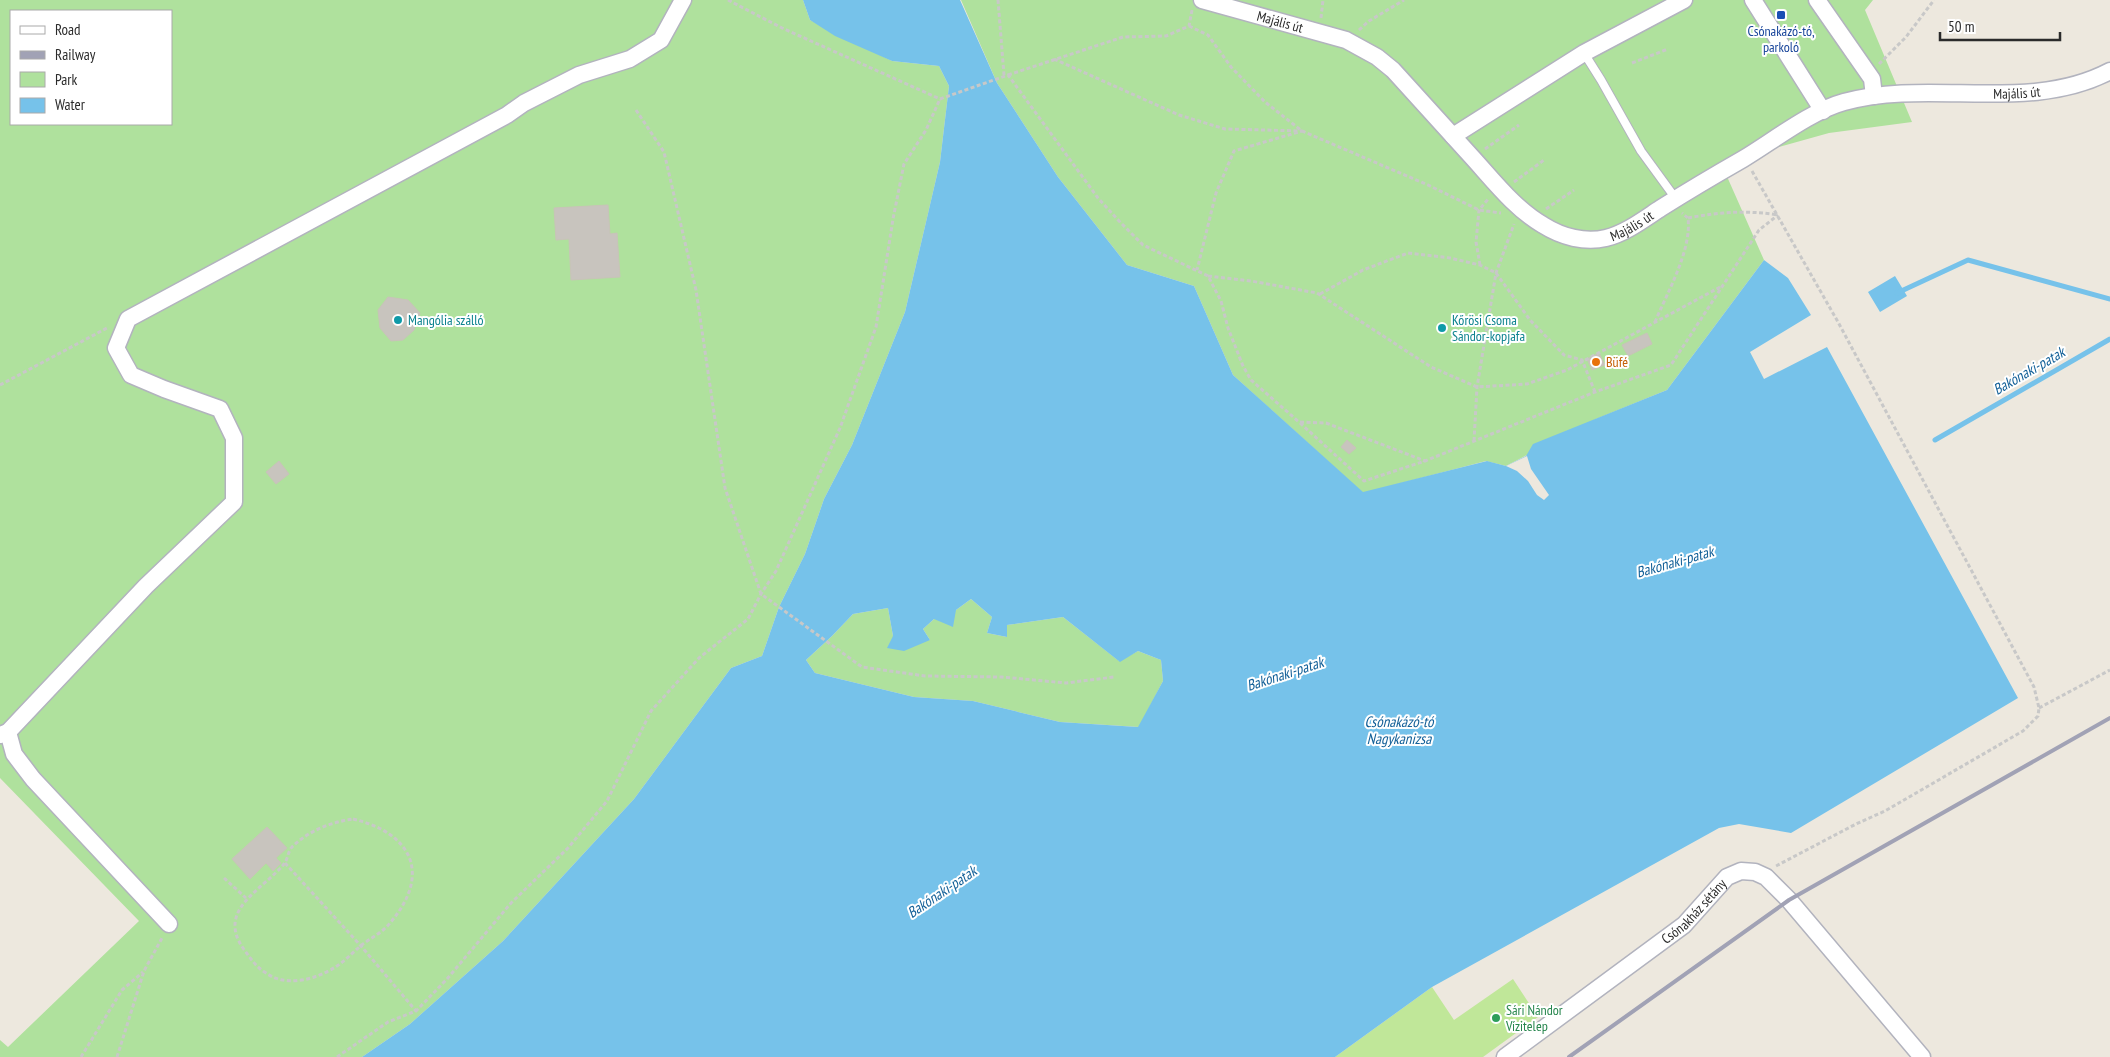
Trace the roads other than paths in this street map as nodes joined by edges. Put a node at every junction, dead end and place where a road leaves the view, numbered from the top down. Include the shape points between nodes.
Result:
1 (683, 0) edge
2 (1684, 0) edge
3 (1753, 0) edge
4 (1817, 0) edge
5 (1198, 2) edge
6 (1584, 54) junction
7 (2110, 71) edge
8 (1874, 96) junction
9 (1823, 111) junction
10 (1453, 136) junction
11 (1676, 199) junction
12 (4, 733) edge
13 (169, 924) road end
14 (1505, 1057) edge
15 (1922, 1057) edge

1 - 12 street via 661,40 630,59 579,75 524,103 508,115 128,319 116,348 132,375 220,409 234,438 234,502 146,586
2 - 6 street
3 - 9 street
4 - 8 street via 1872,79
5 - 10 street, Majális út via 1346,40 1377,57 1392,70
6 - 10 street
6 - 11 lane via 1641,151
7 - 8 street, Majális út via 2059,89 2028,93 1926,92
8 - 9 street, Majális út via 1843,102
9 - 11 street, Majális út
10 - 11 street, Majális út via 1523,213 1565,236 1597,240 1623,232
12 - 13 street via 14,754 33,778
14 - 15 street, Csónakház sétány via 1684,925 1727,877 1741,872 1755,872 1766,877 1789,900

